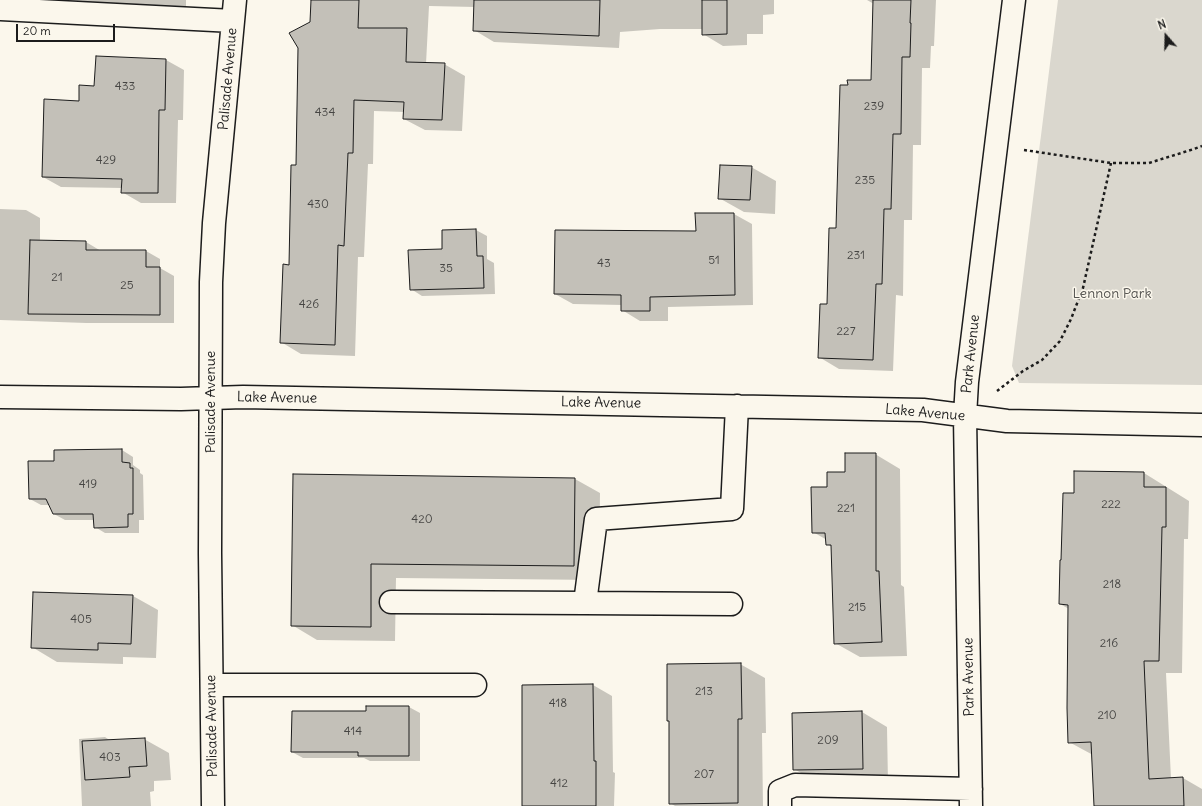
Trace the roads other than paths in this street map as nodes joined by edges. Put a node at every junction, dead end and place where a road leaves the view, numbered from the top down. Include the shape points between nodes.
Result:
1 (1014, 0) edge
2 (0, 9) edge
3 (234, 11) edge
4 (0, 397) edge
5 (211, 398) junction
6 (737, 406) junction
7 (965, 416) junction
8 (1202, 425) edge
9 (391, 602) dead end
10 (585, 603) junction
11 (731, 604) dead end
12 (212, 685) junction
13 (475, 685) dead end
14 (970, 798) edge
15 (213, 806) edge
16 (780, 806) edge

1 - 7 street, Park Avenue
2 - 3 street
3 - 5 street, Palisade Avenue via 214,223
4 - 5 street, Lake Avenue
5 - 6 street, Lake Avenue
5 - 12 street, Palisade Avenue
6 - 7 street, Lake Avenue via 923,410
6 - 10 street via 732,509 596,519
7 - 8 street, Lake Avenue via 1007,421
7 - 14 street, Park Avenue
9 - 10 street
10 - 11 street
12 - 13 street
12 - 15 street, Palisade Avenue
14 - 16 street via 795,785 780,791

